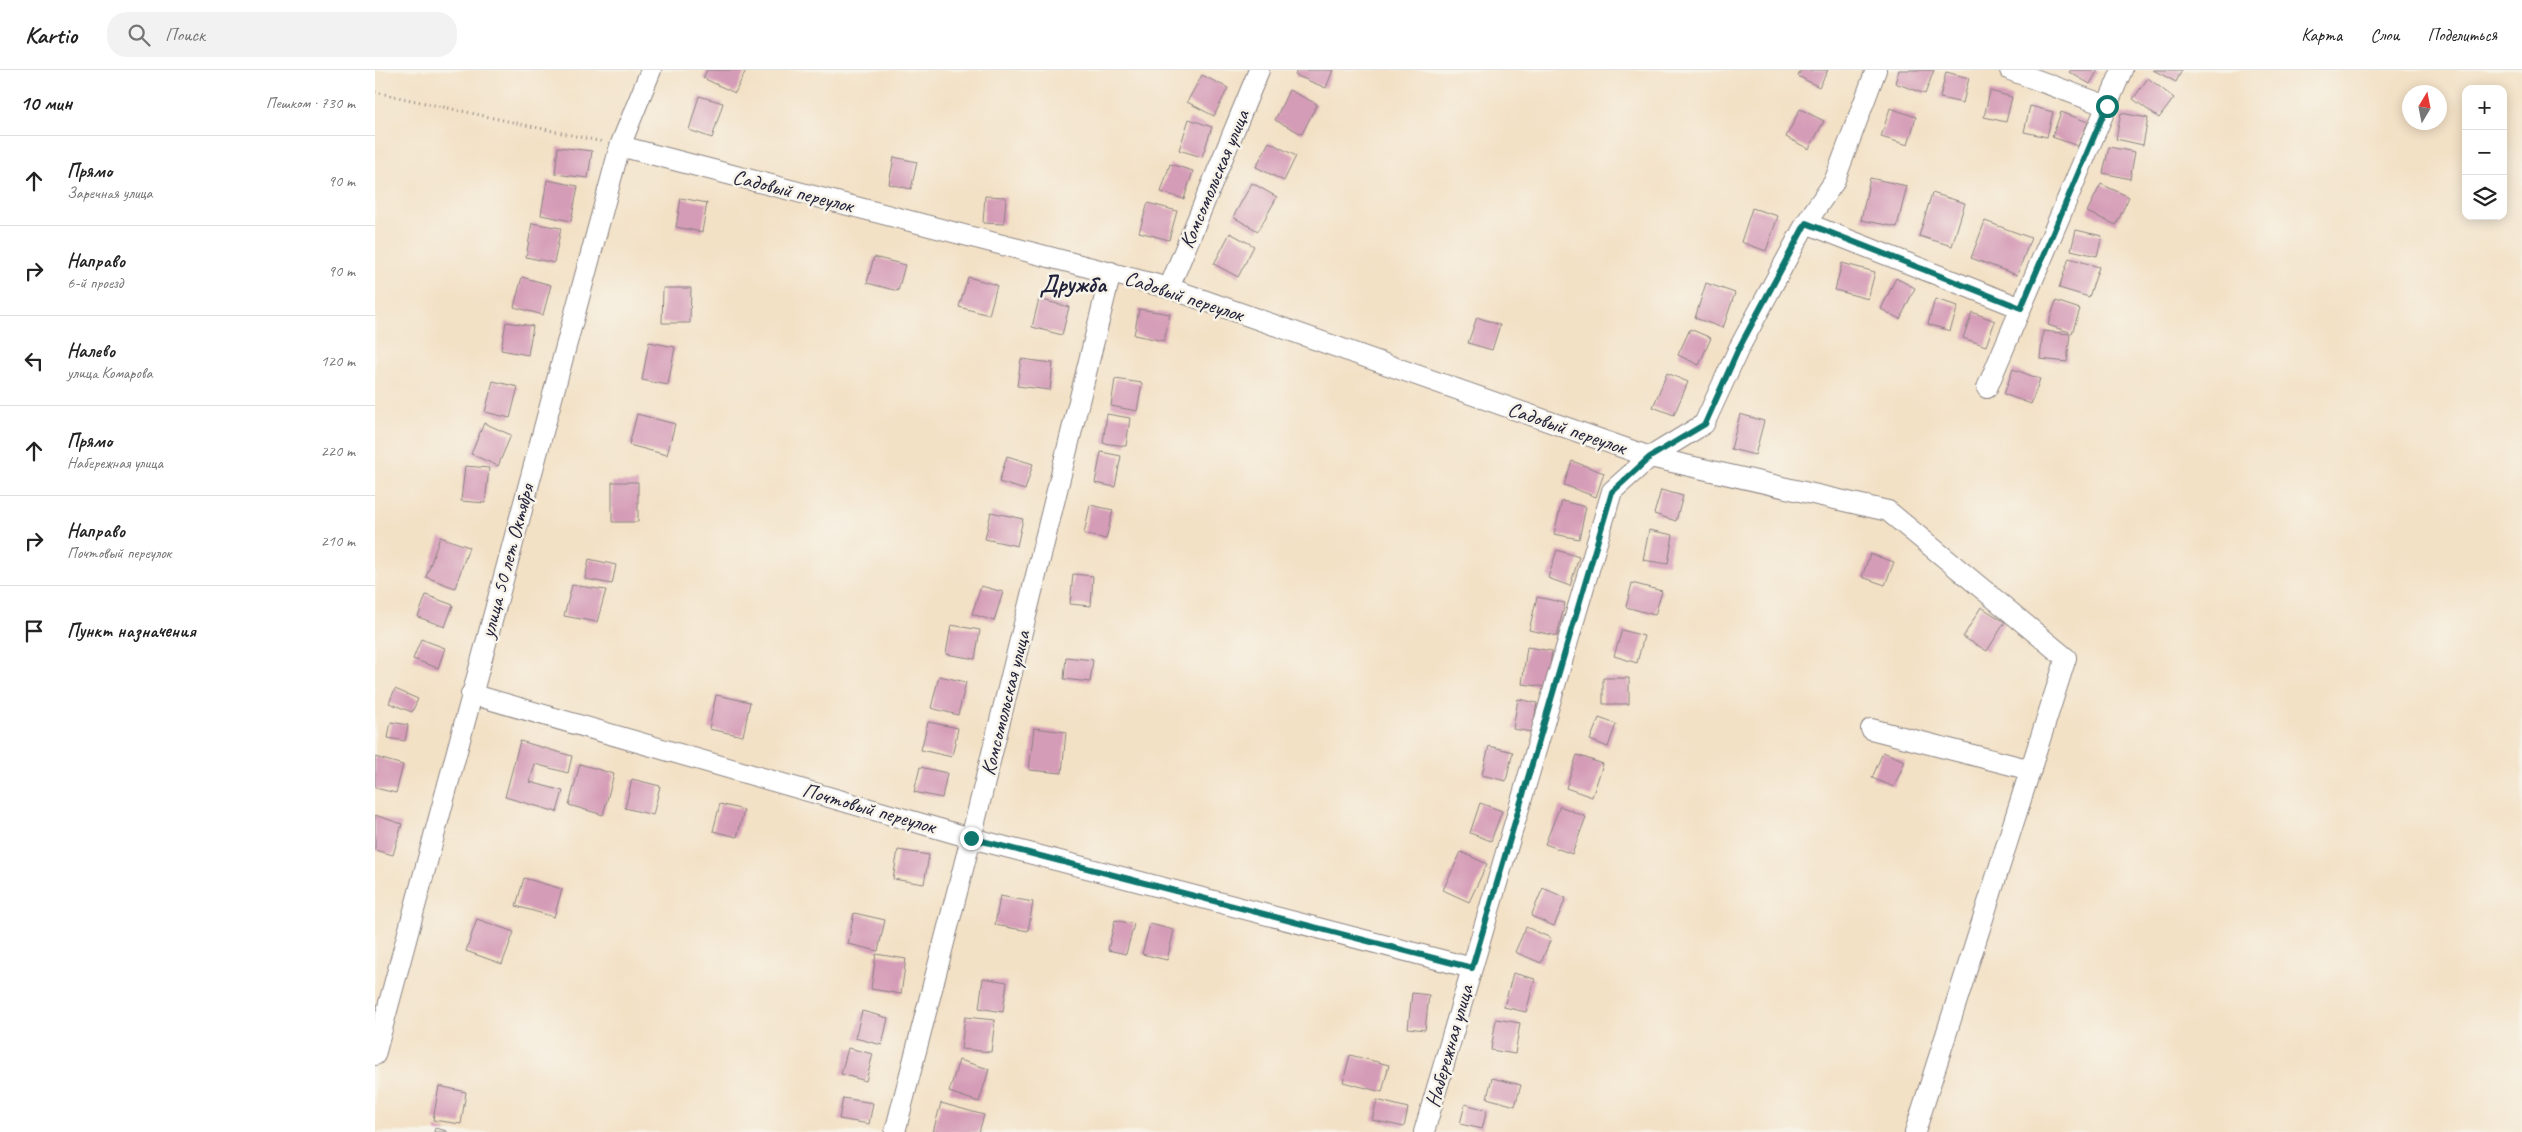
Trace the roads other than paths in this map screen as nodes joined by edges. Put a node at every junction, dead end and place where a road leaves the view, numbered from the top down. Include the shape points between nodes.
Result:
1 (651, 70) edge
2 (1259, 70) edge
3 (1876, 70) edge
4 (2010, 70) edge
5 (2122, 70) edge
6 (2107, 106) junction
7 (620, 146) junction
8 (1806, 223) junction
9 (1111, 272) junction
10 (1169, 288) junction
11 (2021, 308) junction
12 (1987, 388) dead end
13 (1650, 457) junction
14 (471, 694) junction
15 (1871, 729) dead end
16 (2031, 770) junction
17 (971, 838) junction
18 (1472, 968) junction
19 (375, 1055) edge
20 (895, 1132) edge
21 (1424, 1132) edge
22 (1915, 1132) edge

1 - 7 street, улица 50 лет Октября
2 - 10 street, Комсомольская улица
3 - 8 street, Набережная улица via 1835,182
4 - 6 street
5 - 6 street
6 - 11 street
7 - 9 street, Садовый переулок
7 - 14 street, улица 50 лет Октября
8 - 11 street
8 - 13 street, Набережная улица via 1739,348 1705,424
9 - 10 street, Садовый переулок
9 - 17 street, Комсомольская улица
10 - 13 street, Садовый переулок
11 - 12 street
13 - 16 street, Садовый переулок via 1887,511 1955,566 2066,658
13 - 18 street, Набережная улица via 1612,492
14 - 17 street, Почтовый переулок
14 - 19 street, улица 50 лет Октября
15 - 16 street
16 - 22 street
17 - 18 street, Почтовый переулок
17 - 20 street, Комсомольская улица
18 - 21 street, Набережная улица

